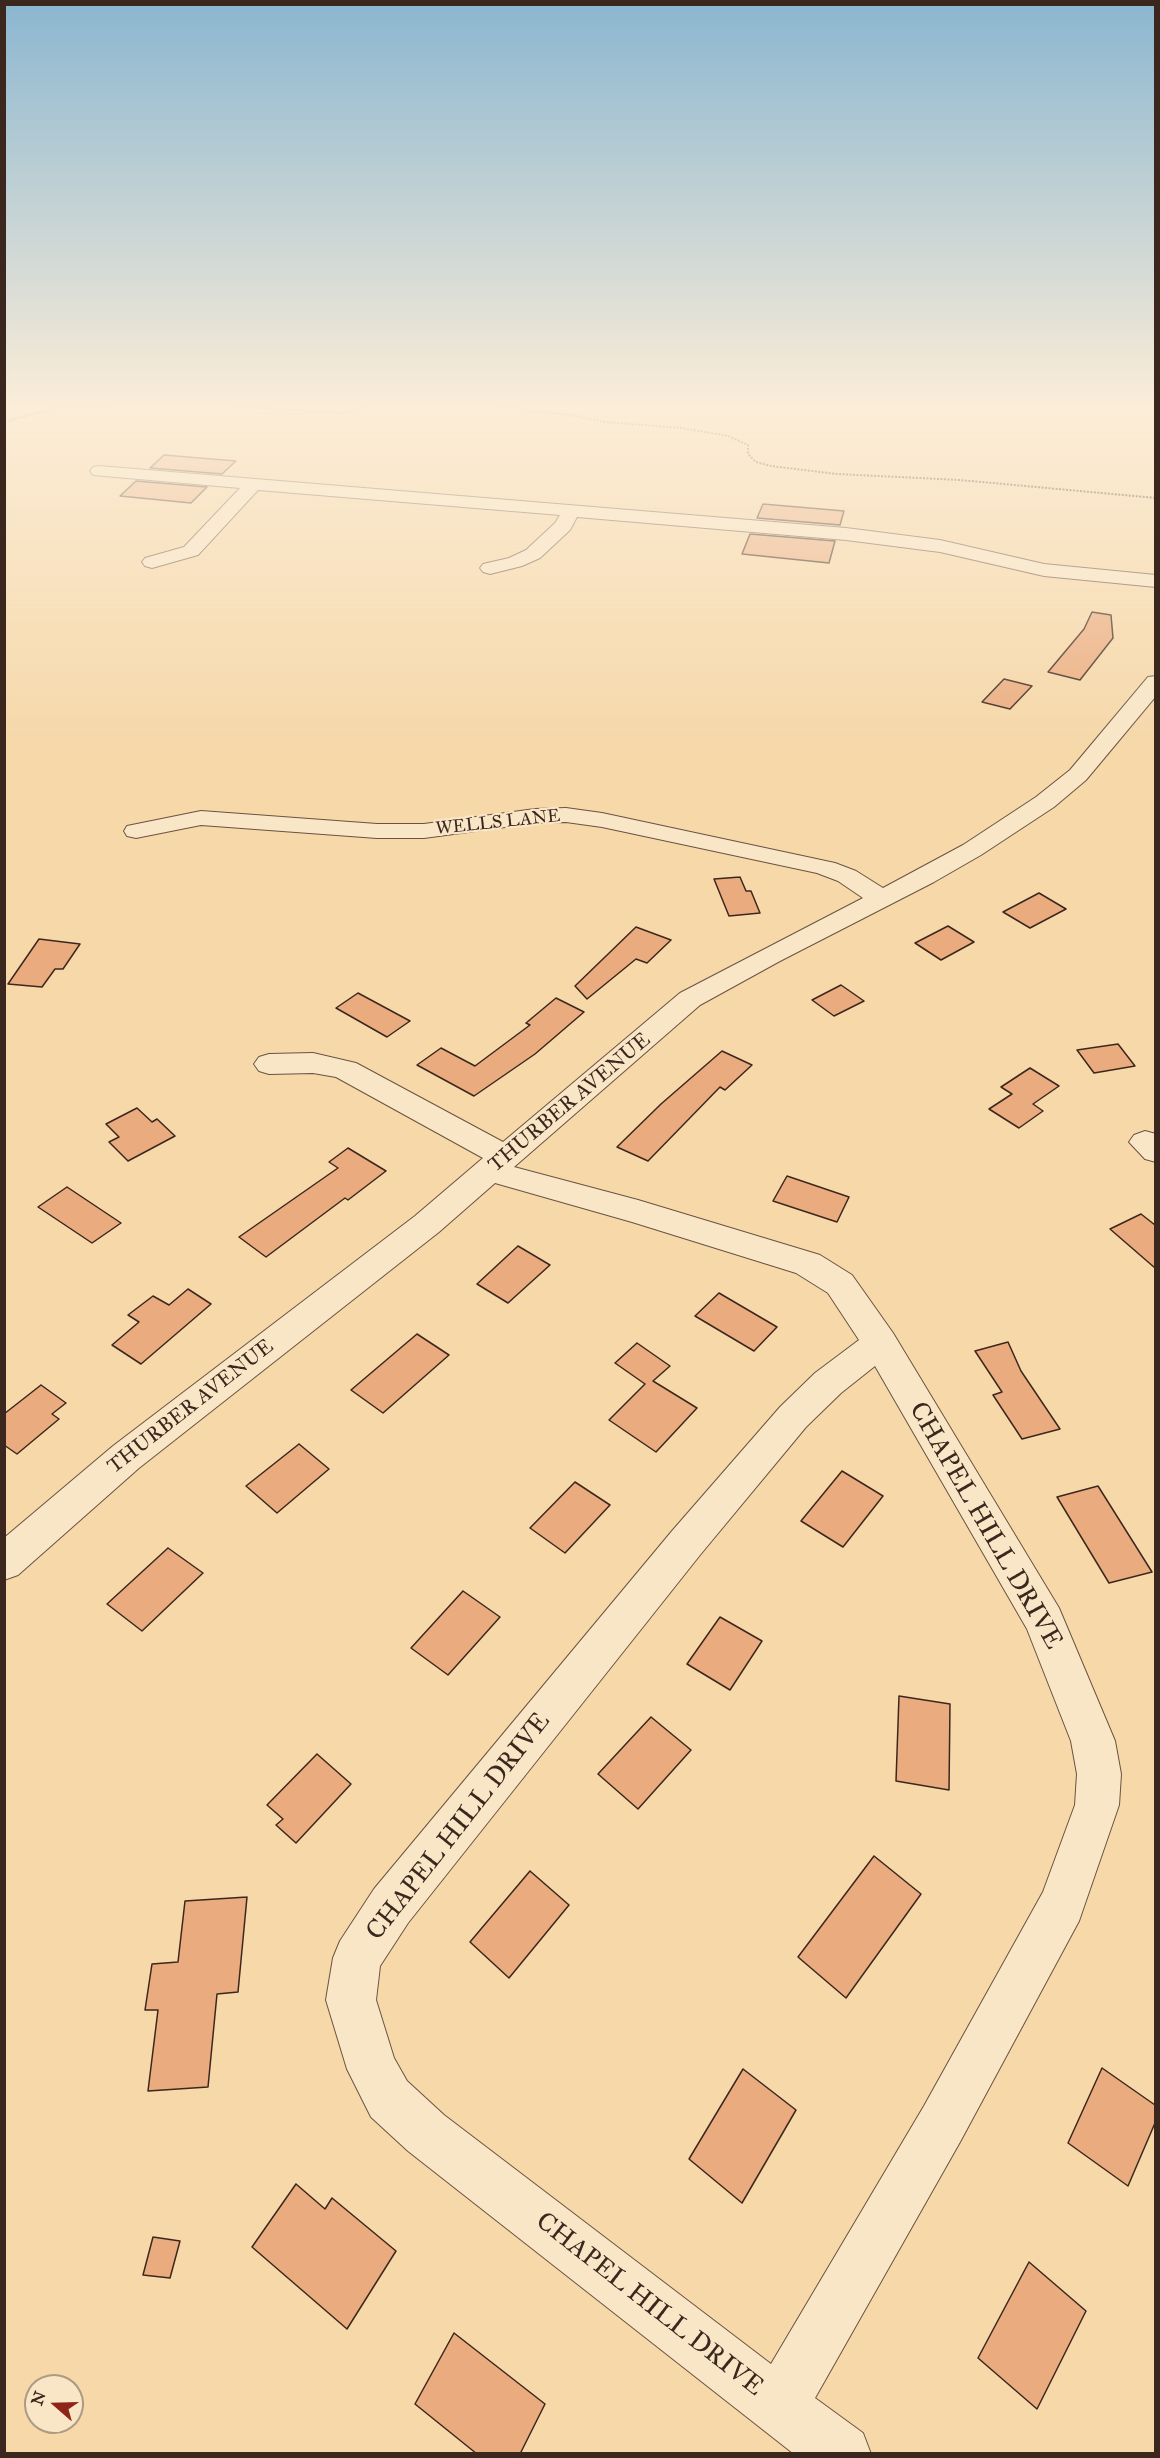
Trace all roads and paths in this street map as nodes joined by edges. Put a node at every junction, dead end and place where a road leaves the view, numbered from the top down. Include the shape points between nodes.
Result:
1 (219, 521) edge
2 (566, 521) edge
3 (680, 521) edge
4 (152, 562) dead end
5 (490, 568) dead end
6 (1155, 581) edge
7 (1155, 682) edge
8 (136, 831) dead end
9 (884, 899) junction
10 (269, 1064) dead end
11 (498, 1164) junction
12 (880, 1343) junction
13 (4, 1563) edge
14 (779, 2406) junction
15 (842, 2454) edge

1 - 4 street via 191,551
2 - 5 street via 533,554
3 - 6 street via 896,540 1044,570
7 - 9 street, THURBER AVENUE via 1078,775 1045,802
8 - 9 street, WELLS LANE via 201,818 424,831 535,816 566,816 602,820 816,866 847,876
9 - 11 street, THURBER AVENUE via 690,999
10 - 11 street, CHAPEL HILL DRIVE via 313,1063 346,1070
11 - 12 street, CHAPEL HILL DRIVE via 808,1264 840,1284
11 - 13 street, THURBER AVENUE via 373,1267 126,1457
12 - 14 street, CHAPEL HILL DRIVE via 1044,1621 1093,1741 1099,1774 1097,1804 1062,1904 942,2124
12 - 14 street, CHAPEL HILL DRIVE via 828,1383 793,1417 406,1887 357,1958 351,2000 372,2069 389,2099 426,2133
14 - 15 street

